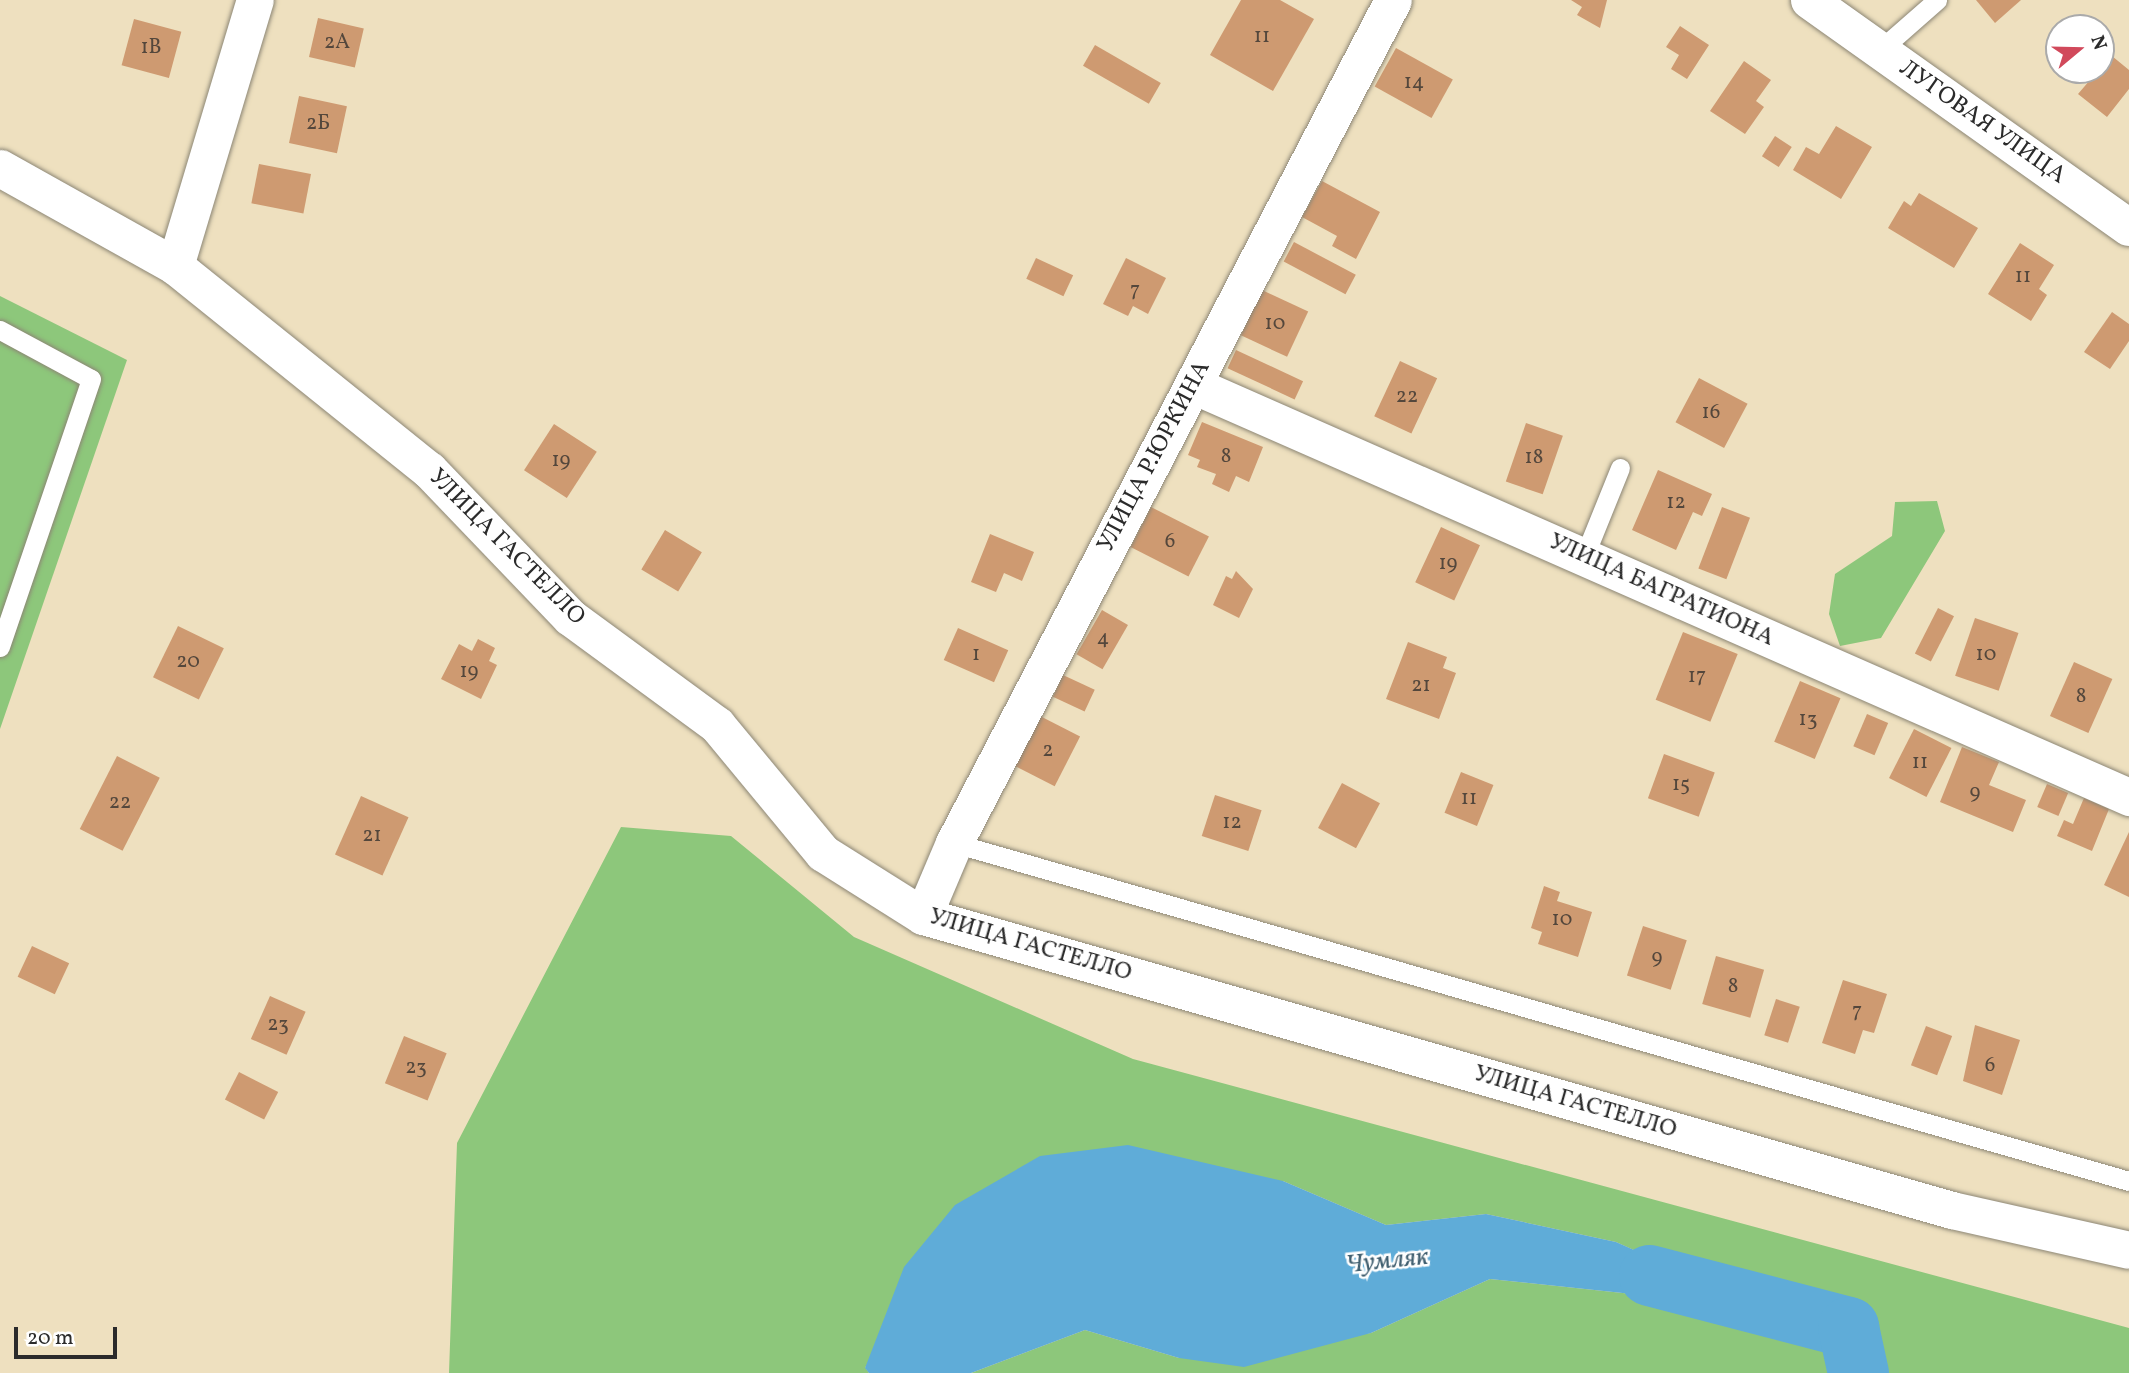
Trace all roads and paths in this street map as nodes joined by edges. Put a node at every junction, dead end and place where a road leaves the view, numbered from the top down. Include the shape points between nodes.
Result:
1 (255, 0) edge
2 (1393, 0) edge
3 (1937, 0) edge
4 (1824, 6) edge
5 (1880, 51) junction
6 (0, 168) edge
7 (2129, 227) edge
8 (175, 266) junction
9 (0, 330) edge
10 (1193, 385) junction
11 (1620, 468) dead end
12 (1584, 557) junction
13 (0, 647) edge
14 (2129, 797) edge
15 (954, 843) junction
16 (923, 916) junction
17 (2129, 1181) edge
18 (2129, 1250) edge

1 - 8 street
2 - 10 street, УЛИЦА Р.ЮРКИНА
3 - 5 lane
4 - 5 street, ЛУГОВАЯ УЛИЦА
5 - 7 street, ЛУГОВАЯ УЛИЦА
6 - 8 street, УЛИЦА ГАСТЕЛЛО
8 - 16 street, УЛИЦА ГАСТЕЛЛО via 429,470 570,617 718,725 823,853
9 - 13 lane via 91,379
10 - 12 street, УЛИЦА БАГРАТИОНА
10 - 15 street, УЛИЦА Р.ЮРКИНА
11 - 12 lane
12 - 14 street, УЛИЦА БАГРАТИОНА
15 - 16 street, УЛИЦА Р.ЮРКИНА
15 - 17 lane
16 - 18 street, УЛИЦА ГАСТЕЛЛО via 1952,1210

